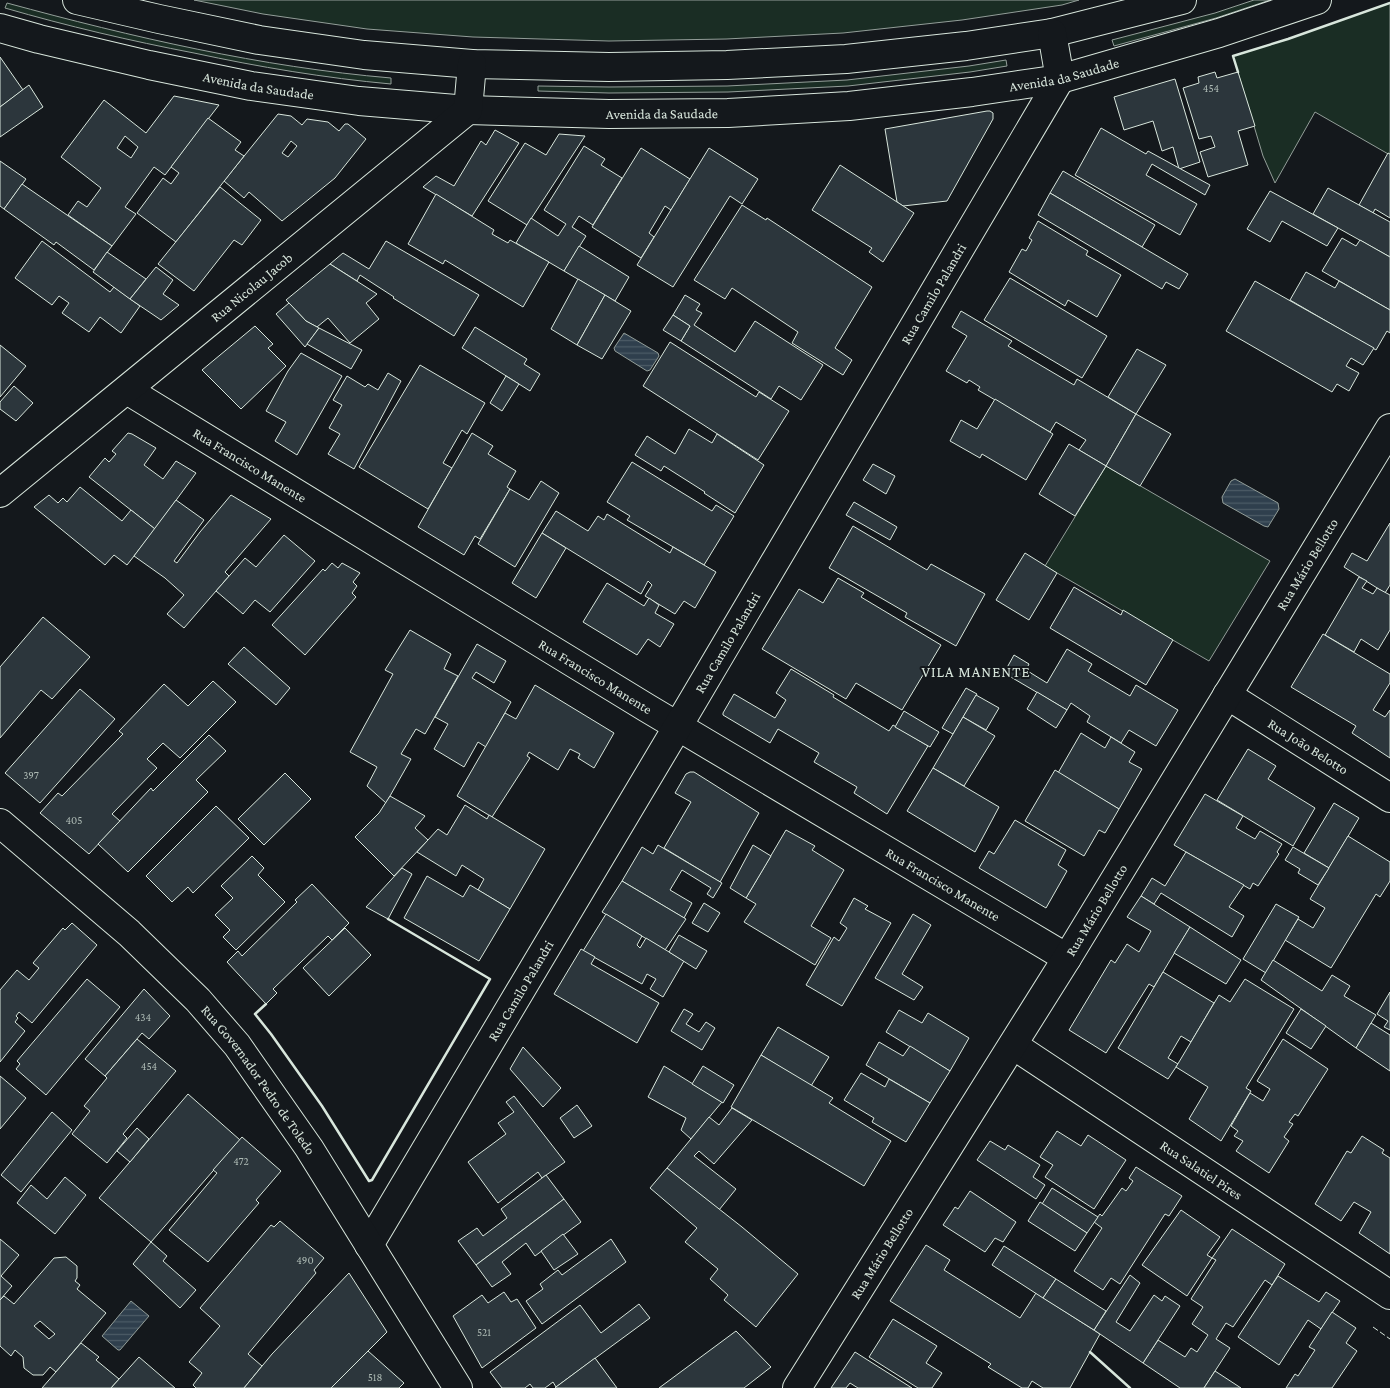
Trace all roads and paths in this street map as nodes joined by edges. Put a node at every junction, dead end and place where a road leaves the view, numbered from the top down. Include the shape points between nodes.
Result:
1 (77, 0) edge
2 (1182, 0) edge
3 (1317, 0) edge
4 (0, 28) edge
5 (1052, 33) junction
6 (472, 64) junction
7 (1060, 79) junction
8 (468, 110) junction
9 (127, 390) junction
10 (1390, 428) edge
11 (0, 493) edge
12 (1227, 695) junction
13 (678, 726) junction
14 (1390, 798) edge
15 (0, 823) edge
16 (1067, 958) junction
17 (1013, 1045) junction
18 (369, 1245) junction
19 (1390, 1295) edge
20 (458, 1388) edge
21 (797, 1388) edge

1 - 6 street via 259,40 364,56
2 - 5 street
3 - 7 street, Avenida da Saudade via 1219,33
4 - 8 street, Avenida da Saudade via 149,65 251,86 359,102
5 - 6 street via 836,60 727,66
5 - 7 street
6 - 8 street
7 - 8 street, Avenida da Saudade via 849,106 728,113
7 - 13 street, Rua Camilo Palandri
8 - 9 street, Rua Nicolau Jacob
9 - 11 street, Rua Nicolau Jacob
9 - 13 street, Rua Francisco Manente
10 - 12 street, Rua Mário Bellotto
12 - 14 street, Rua João Belotto
12 - 16 street, Rua Mário Bellotto
13 - 16 street, Rua Francisco Manente
13 - 18 street, Rua Camilo Palandri
15 - 18 street, Rua Governador Pedro de Toledo via 129,933 204,1007 258,1074
16 - 17 street, Rua Mário Bellotto
17 - 19 street, Rua Salatiel Pires
17 - 21 street, Rua Mário Bellotto
18 - 20 street, Rua Governador Pedro de Toledo

